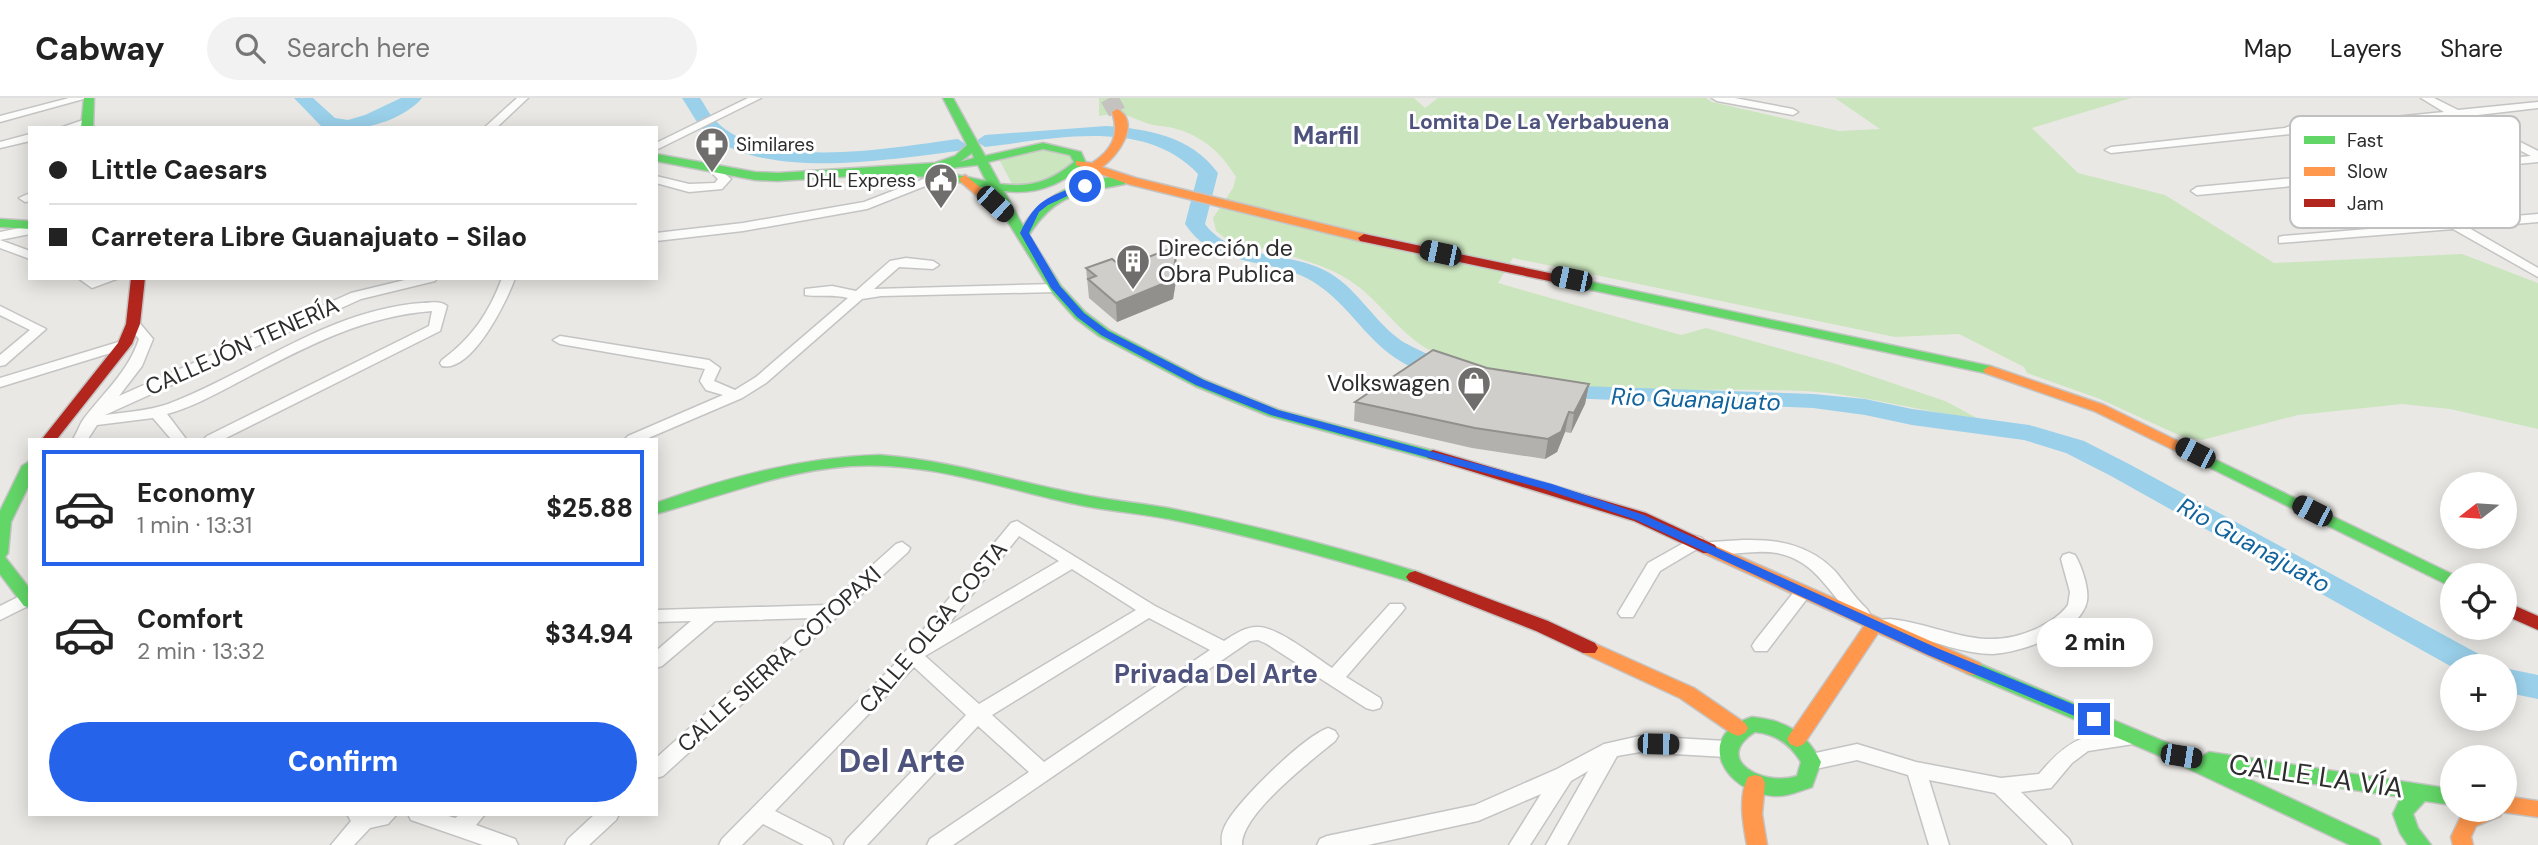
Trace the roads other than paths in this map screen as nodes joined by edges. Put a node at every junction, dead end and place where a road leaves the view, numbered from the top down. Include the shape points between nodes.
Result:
1 (82, 98) edge
2 (89, 98) edge
3 (523, 98) edge
4 (756, 98) edge
5 (948, 98) edge
6 (1717, 98) edge
7 (2426, 98) edge
8 (2538, 105) edge
9 (1793, 112) dead end
10 (2459, 114) junction
11 (2436, 116) edge
12 (2463, 116) edge
13 (0, 119) edge
14 (87, 125) edge
15 (491, 126) edge
16 (1121, 126) dead end
17 (2290, 129) edge
18 (28, 138) edge
19 (0, 145) edge
20 (974, 145) junction
21 (658, 146) edge
22 (2520, 147) edge
23 (2111, 150) dead end
24 (1113, 155) junction
25 (658, 157) edge
26 (2538, 157) edge
27 (2520, 159) edge
28 (983, 161) junction
29 (1087, 165) junction
30 (713, 168) junction
31 (940, 171) junction
32 (658, 180) edge
33 (965, 180) junction
34 (1132, 181) junction
35 (2290, 182) edge
36 (997, 188) junction
37 (2197, 191) dead end
38 (2538, 218) edge
39 (2520, 220) edge
40 (28, 225) edge
41 (1019, 227) junction
42 (2445, 228) edge
43 (2460, 228) edge
44 (3, 229) edge
45 (28, 230) edge
46 (658, 237) edge
47 (2283, 240) dead end
48 (0, 244) edge
49 (28, 254) edge
50 (933, 265) dead end
51 (2538, 273) edge
52 (138, 280) edge
53 (422, 280) edge
54 (508, 280) edge
55 (1056, 288) junction
56 (810, 292) dead end
57 (859, 296) junction
58 (0, 310) edge
59 (133, 324) junction
60 (560, 340) dead end
61 (125, 344) junction
62 (0, 362) edge
63 (447, 363) dead end
64 (0, 383) edge
65 (737, 395) junction
66 (156, 411) junction
67 (93, 416) junction
68 (50, 438) edge
69 (82, 438) edge
70 (178, 438) edge
71 (214, 438) edge
72 (635, 438) edge
73 (28, 470) edge
74 (658, 508) edge
75 (1704, 545) junction
76 (902, 548) dead end
77 (0, 553) edge
78 (2068, 559) dead end
79 (1073, 561) junction
80 (0, 562) edge
81 (2440, 575) edge
82 (1803, 592) junction
83 (28, 598) edge
84 (28, 600) edge
85 (1396, 608) dead end
86 (1149, 610) junction
87 (829, 611) junction
88 (1627, 613) dead end
89 (0, 614) edge
90 (2517, 614) edge
91 (658, 615) edge
92 (709, 616) junction
93 (2538, 624) edge
94 (1874, 625) junction
95 (1761, 646) dead end
96 (1222, 648) junction
97 (912, 655) junction
98 (658, 659) edge
99 (1333, 679) junction
100 (1373, 703) dead end
101 (977, 715) junction
102 (1738, 728) junction
103 (1328, 736) dead end
104 (1797, 738) junction
105 (2140, 738) junction
106 (1611, 748) junction
107 (1726, 749) junction
108 (2181, 756) junction
109 (1811, 762) junction
110 (658, 768) edge
111 (1916, 770) junction
112 (1043, 773) junction
113 (1564, 775) junction
114 (1755, 783) junction
115 (2001, 786) junction
116 (2422, 792) junction
117 (2440, 795) edge
118 (2517, 806) edge
119 (2538, 809) edge
120 (762, 814) junction
121 (384, 816) edge
122 (432, 816) edge
123 (607, 816) edge
124 (361, 817) edge
125 (467, 821) edge
126 (2468, 822) edge
127 (341, 845) edge
128 (508, 845) edge
129 (575, 845) edge
130 (729, 845) edge
131 (823, 845) edge
132 (854, 845) edge
133 (937, 845) edge
134 (1232, 845) edge
135 (1327, 845) edge
136 (1519, 845) edge
137 (1556, 845) edge
138 (1757, 845) edge
139 (1939, 845) edge
140 (2062, 845) edge
141 (2371, 845) edge
142 (2421, 845) edge
143 (2463, 845) edge

1 - 13 street
2 - 14 main road
3 - 15 street
4 - 21 street
5 - 20 main road
6 - 9 street
7 - 10 street
8 - 10 street
10 - 11 street
10 - 12 street
16 - 24 main road
17 - 23 street
18 - 19 street
20 - 28 main road
20 - 31 main road
22 - 26 street
24 - 29 main road
24 - 34 main road via 1114,164
25 - 30 main road
26 - 27 street
28 - 29 main road via 1043,146 1075,152
28 - 31 main road
28 - 36 main road
29 - 34 main road
29 - 36 main road via 1060,183 1036,190
30 - 31 main road via 778,177
30 - 32 street via 725,179 718,186 689,188
31 - 33 main road
31 - 46 street via 867,205
33 - 36 main road
33 - 41 main road
34 - 41 main road via 1101,182 1059,195
34 - 81 main road via 1244,210 1977,366 2111,414
35 - 37 street
36 - 41 main road
38 - 39 street
40 - 44 main road
41 - 55 main road
42 - 47 street
43 - 51 street
44 - 45 street
48 - 49 street
50 - 57 street via 895,264
52 - 59 main road
53 - 67 street, CALLEJÓN TENERÍA via 345,300
54 - 63 street via 480,337
55 - 57 street
55 - 75 main road via 1104,333 1242,401 1596,501
56 - 57 street via 832,290
57 - 65 street via 792,356
58 - 62 street via 39,329
59 - 61 main road
59 - 67 street via 146,339 143,355
60 - 65 street via 704,363 713,368 707,381 711,387
61 - 64 street
61 - 68 main road
65 - 72 street
66 - 67 street
66 - 70 street
66 - 71 street via 171,409 361,318 412,306 440,306 435,328
67 - 69 street
73 - 77 main road via 3,522
74 - 102 main road via 779,471 853,461 934,466 1004,480 1378,565 1542,626 1687,693
75 - 82 main road
75 - 88 street via 1654,568
75 - 94 street via 1773,545 1806,558
76 - 87 street, CALLE SIERRA COTOPAXI
78 - 94 street via 2081,590 2076,609 2021,645 1994,648 1899,625
79 - 86 street
79 - 97 street
79 - 97 street, CALLE OLGA COSTA via 1017,527
80 - 83 main road
82 - 94 main road
82 - 95 street
84 - 89 street
85 - 99 street
86 - 96 street
86 - 101 street
87 - 92 street
87 - 110 street, CALLE SIERRA COTOPAXI
90 - 93 main road
91 - 92 street
92 - 98 street
94 - 104 main road
94 - 105 main road
96 - 99 street via 1246,635 1260,634
96 - 112 street
97 - 101 street
97 - 120 street, CALLE OLGA COSTA
99 - 100 street
101 - 112 street
101 - 132 street
102 - 104 main road via 1767,724
102 - 107 main road
103 - 134 street via 1281,776 1239,823 1233,830
104 - 109 main road
105 - 108 main road
105 - 115 street via 2083,742 2043,782
106 - 107 street via 1640,744
106 - 113 street
106 - 137 street
107 - 114 main road via 1735,768
108 - 116 main road, CALLE LA VÍA
108 - 141 main road
109 - 111 street via 1857,752
109 - 114 main road via 1805,781 1796,787 1776,789
111 - 115 street
111 - 139 street
112 - 133 street
113 - 135 street via 1479,813
113 - 136 street
114 - 138 main road via 1752,814
115 - 140 street
116 - 117 main road, CALLE LA VÍA
116 - 142 main road via 2403,814
118 - 119 main road
120 - 130 street, CALLE OLGA COSTA
120 - 131 street
121 - 124 street
122 - 125 street
123 - 129 street
124 - 127 street
125 - 128 street
126 - 143 main road via 2461,837

